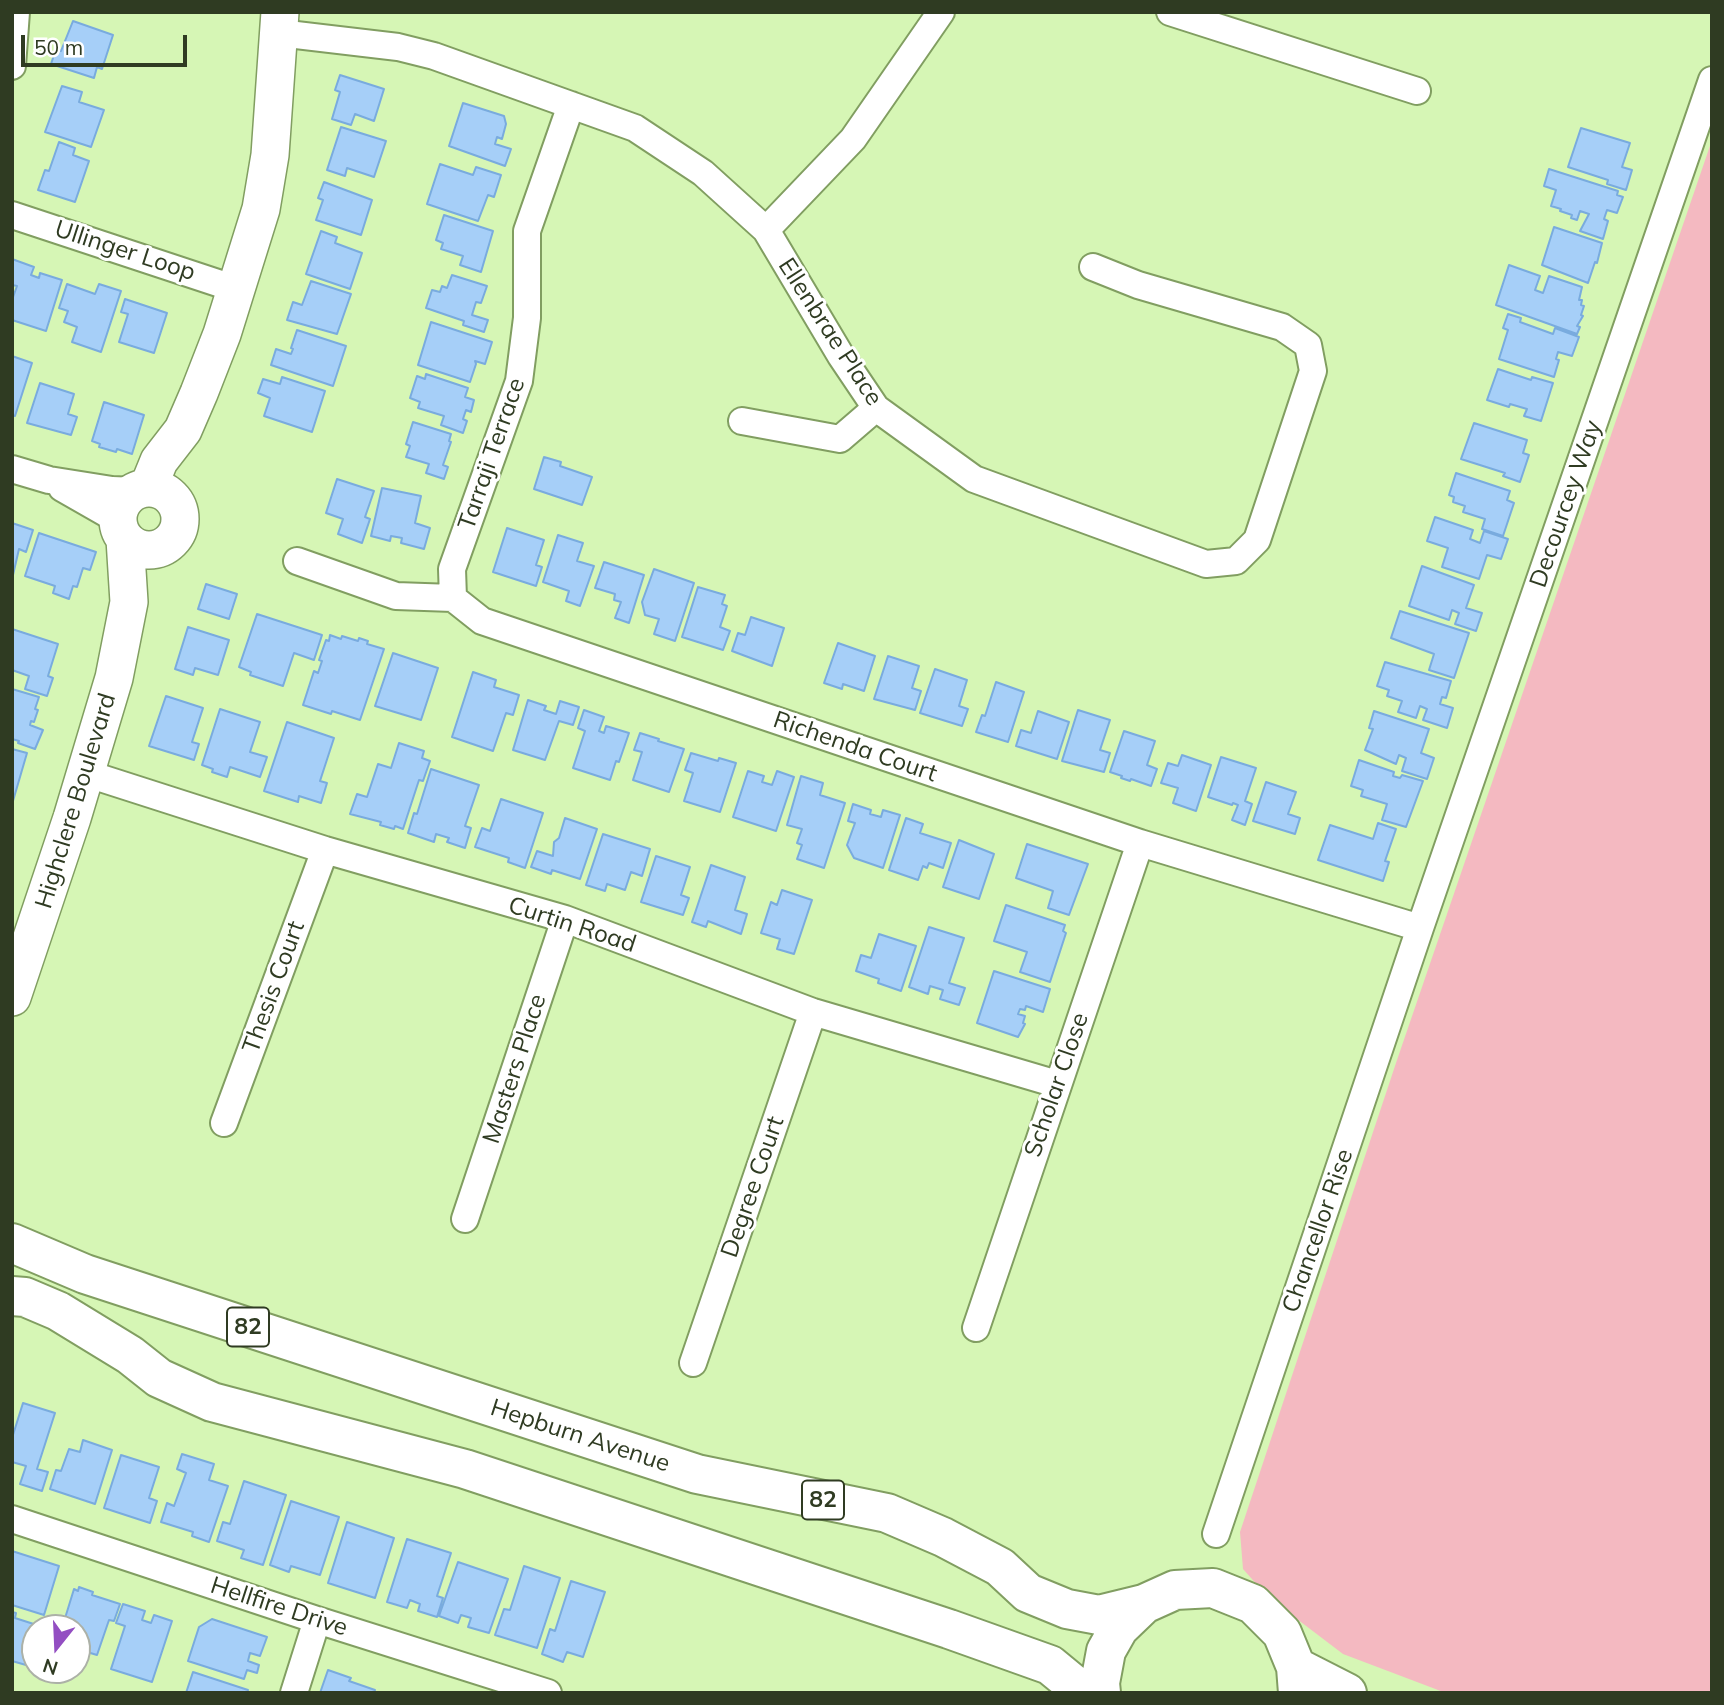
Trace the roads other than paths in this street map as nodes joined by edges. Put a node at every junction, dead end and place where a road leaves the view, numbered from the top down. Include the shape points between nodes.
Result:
1 (16, 12) edge
2 (1170, 12) edge
3 (931, 16) edge
4 (280, 23) edge
5 (12, 66) edge
6 (1712, 80) edge
7 (1417, 90) dead end
8 (570, 105) junction
9 (12, 215) edge
10 (766, 230) junction
11 (1093, 267) dead end
12 (236, 289) junction
13 (876, 408) junction
14 (743, 421) dead end
15 (12, 469) edge
16 (49, 480) junction
17 (143, 514) junction
18 (297, 561) dead end
19 (453, 598) junction
20 (85, 772) junction
21 (1140, 843) junction
22 (325, 850) junction
23 (565, 919) junction
24 (1420, 928) junction
25 (12, 997) edge
26 (813, 1012) junction
27 (1057, 1084) junction
28 (223, 1123) dead end
29 (465, 1219) dead end
30 (12, 1243) edge
31 (12, 1296) edge
32 (976, 1328) dead end
33 (692, 1363) dead end
34 (12, 1519) edge
35 (1216, 1534) dead end
36 (1144, 1604) junction
37 (317, 1620) junction
38 (1297, 1680) edge
39 (294, 1693) edge
40 (548, 1693) edge
41 (1084, 1693) edge
42 (1101, 1693) edge
43 (1347, 1693) edge

1 - 5 street
2 - 7 street
3 - 10 street via 853,139
4 - 8 street, Ellenbrae Place via 434,56
4 - 12 street, Highclere Boulevard via 271,155 261,209
6 - 24 street, Decourcey Way
8 - 10 street, Ellenbrae Place via 635,128 702,173
8 - 19 street, Tarraji Terrace via 527,231 527,318 519,381 452,569
9 - 12 street, Ullinger Loop
10 - 13 street, Ellenbrae Place
11 - 13 street, Ellenbrae Place via 1138,285 1282,327 1308,345 1313,371 1257,540 1236,561 1206,564 975,479
12 - 17 street, Highclere Boulevard via 183,430 159,461
13 - 14 street via 840,439
15 - 16 street
16 - 17 street
16 - 17 street via 112,490
17 - 20 street, Highclere Boulevard via 114,678
18 - 19 street via 396,596
19 - 21 street, Richenda Court via 482,621
20 - 22 street, Curtin Road
20 - 25 street, Highclere Boulevard
21 - 24 street, Richenda Court
21 - 27 street, Scholar Close
22 - 23 street, Curtin Road
22 - 28 street, Thesis Court
23 - 26 street, Curtin Road
23 - 29 street, Masters Place
24 - 35 street, Chancellor Rise
26 - 27 street, Curtin Road
26 - 33 street, Degree Court
27 - 32 street, Scholar Close
30 - 36 main road, Hepburn Avenue / 82 via 85,1274 696,1474 887,1513 1000,1567 1028,1593 1067,1609 1099,1615
31 - 41 main road via 58,1311 159,1378 212,1402 465,1469 949,1629 1050,1665
34 - 37 street, Hellfire Drive
36 - 38 main road, 82 via 1175,1590 1213,1588 1254,1604 1282,1633
36 - 42 main road, 82 via 1119,1628 1106,1651
37 - 39 street
37 - 40 street, Hellfire Drive
38 - 43 main road, 82

